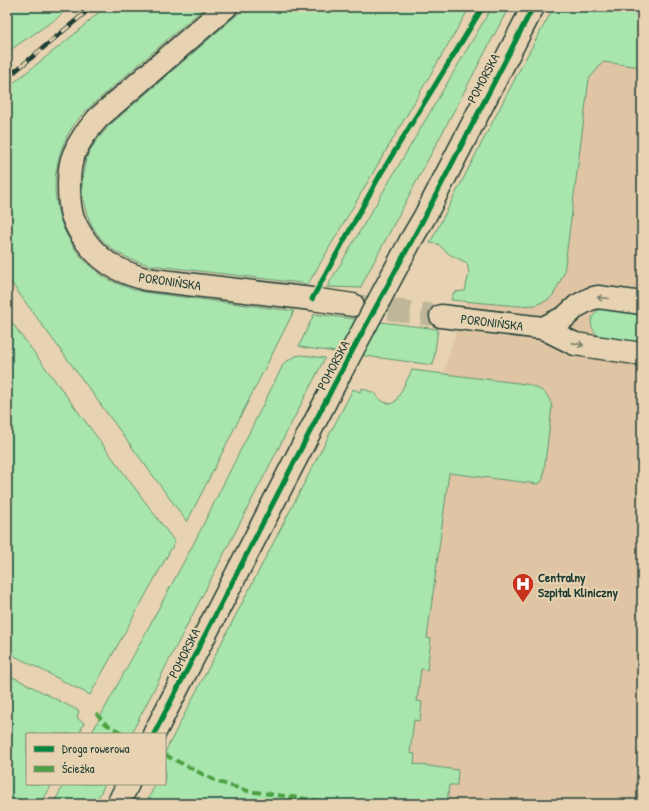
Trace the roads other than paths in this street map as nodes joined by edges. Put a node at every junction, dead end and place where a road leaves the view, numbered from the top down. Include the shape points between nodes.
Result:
1 (226, 7) edge
2 (533, 7) edge
3 (642, 303) edge
4 (353, 305) tunnel mouth
5 (441, 316) tunnel mouth
6 (543, 328) junction
7 (642, 354) edge
8 (155, 733) edge
9 (128, 785) edge
10 (118, 804) edge

1 - 4 street, PORONIŃSKA via 98,118 83,136 73,155 69,175 68,197 72,215 80,233 93,250 108,264 124,273 145,279
2 - 8 street, POMORSKA, bridge
3 -> 6 street via 598,297 590,299 565,317
5 - 6 street, PORONIŃSKA
6 -> 7 street via 575,344
9 - 10 street

